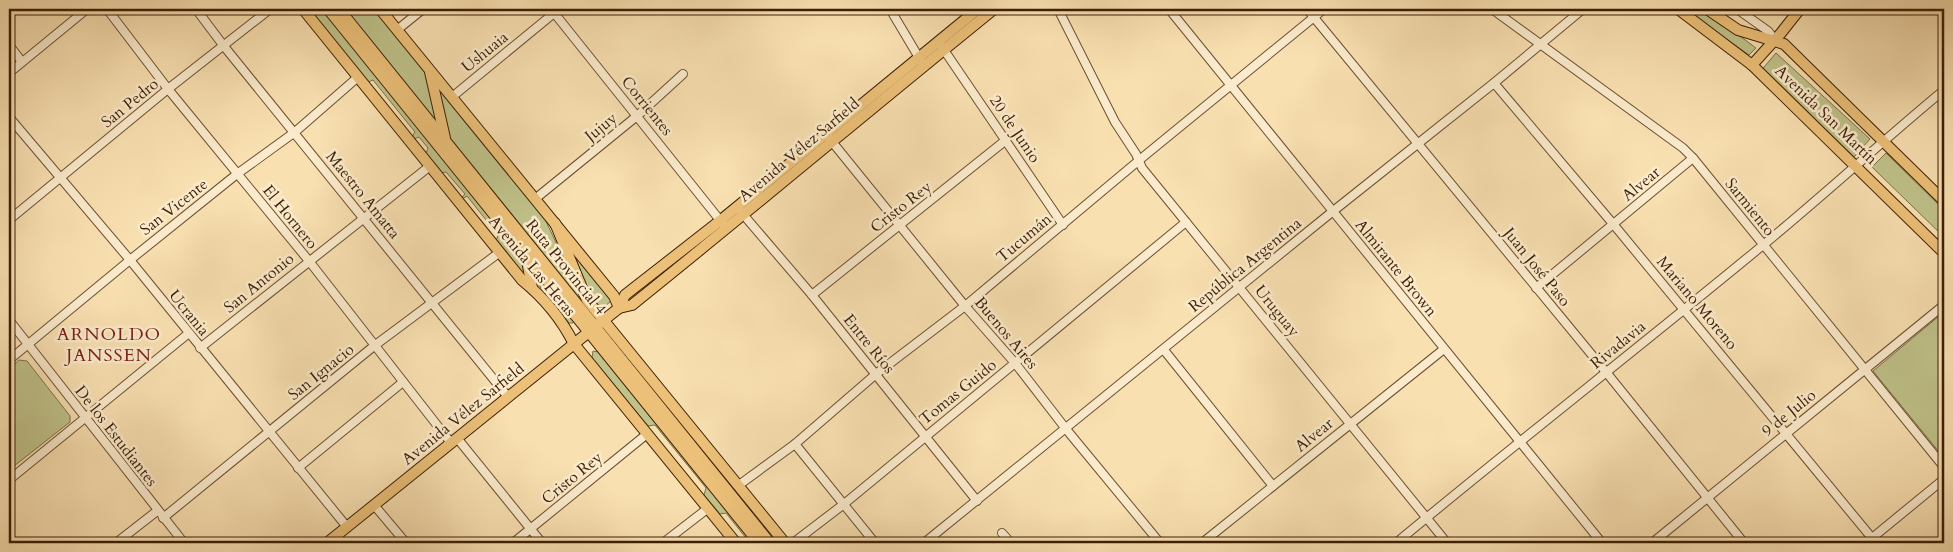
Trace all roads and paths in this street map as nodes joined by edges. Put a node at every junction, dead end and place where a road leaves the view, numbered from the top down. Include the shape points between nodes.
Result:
1 (87, 9) edge
2 (107, 9) edge
3 (196, 9) edge
4 (270, 9) edge
5 (303, 9) edge
6 (328, 9) edge
7 (339, 9) edge
8 (380, 9) edge
9 (423, 9) edge
10 (890, 9) edge
11 (978, 9) edge
12 (994, 9) edge
13 (1058, 9) edge
14 (1169, 9) edge
15 (1307, 9) edge
16 (1324, 9) edge
17 (1492, 9) edge
18 (1583, 9) edge
19 (1678, 9) edge
20 (1707, 9) edge
21 (1737, 9) edge
22 (1800, 9) edge
23 (554, 10) edge
24 (1314, 17) junction
25 (397, 30) junction
26 (1775, 40) junction
27 (9, 45) edge
28 (1540, 45) junction
29 (224, 46) junction
30 (941, 46) junction
31 (22, 62) junction
32 (921, 62) junction
33 (1752, 65) junction
34 (429, 70) junction
35 (9, 73) edge
36 (683, 74) dead end
37 (358, 77) junction
38 (1494, 83) junction
39 (1229, 86) junction
40 (168, 89) junction
41 (1944, 90) edge
42 (452, 97) junction
43 (637, 116) junction
44 (9, 117) edge
45 (295, 132) junction
46 (828, 138) junction
47 (1006, 140) junction
48 (1882, 140) junction
49 (446, 141) junction
50 (1419, 144) junction
51 (1693, 158) junction
52 (1138, 161) junction
53 (430, 166) junction
54 (1856, 166) junction
55 (237, 174) junction
56 (60, 178) junction
57 (535, 199) junction
58 (1944, 201) edge
59 (736, 207) junction
60 (1332, 212) junction
61 (744, 215) junction
62 (364, 219) junction
63 (9, 220) edge
64 (1186, 222) junction
65 (555, 223) junction
66 (900, 224) junction
67 (1063, 224) junction
68 (724, 225) junction
69 (1614, 225) junction
70 (1763, 245) junction
71 (500, 252) junction
72 (1944, 252) edge
73 (526, 254) junction
74 (130, 260) junction
75 (308, 261) junction
76 (1240, 287) junction
77 (532, 288) junction
78 (1536, 288) junction
79 (812, 295) junction
80 (432, 303) junction
81 (1944, 305) edge
82 (965, 306) junction
83 (619, 308) junction
84 (1684, 310) junction
85 (604, 319) junction
86 (9, 320) edge
87 (592, 330) junction
88 (189, 333) junction
89 (28, 344) junction
90 (574, 344) junction
91 (374, 346) junction
92 (200, 348) junction
93 (1444, 349) junction
94 (1164, 350) junction
95 (9, 360) edge
96 (1015, 363) junction
97 (1866, 370) junction
98 (1606, 372) junction
99 (876, 374) junction
100 (654, 381) junction
101 (403, 382) junction
102 (508, 397) junction
103 (661, 408) junction
104 (85, 418) junction
105 (1350, 423) junction
106 (1066, 429) junction
107 (269, 432) junction
108 (1786, 433) junction
109 (647, 434) junction
110 (925, 438) junction
111 (454, 440) junction
112 (1520, 442) junction
113 (795, 444) junction
114 (1944, 467) edge
115 (298, 468) junction
116 (1944, 479) edge
117 (9, 480) edge
118 (739, 486) junction
119 (1273, 486) junction
120 (1707, 496) junction
121 (977, 501) junction
122 (844, 504) junction
123 (374, 506) junction
124 (707, 509) junction
125 (157, 511) junction
126 (163, 518) junction
127 (1426, 518) junction
128 (347, 527) junction
129 (531, 529) junction
130 (1002, 533) dead end
131 (1871, 542) edge
132 (116, 543) edge
133 (184, 543) edge
134 (327, 543) edge
135 (406, 543) edge
136 (513, 543) edge
137 (542, 543) edge
138 (663, 543) edge
139 (736, 543) edge
140 (759, 543) edge
141 (770, 543) edge
142 (785, 543) edge
143 (793, 543) edge
144 (875, 543) edge
145 (924, 543) edge
146 (1011, 543) edge
147 (1160, 543) edge
148 (1202, 543) edge
149 (1396, 543) edge
150 (1447, 543) edge
151 (1602, 543) edge
152 (1652, 543) edge
153 (1744, 543) edge

1 - 31 street
2 - 40 street, El Hornero
3 - 29 street, Maestro Amatta
4 - 29 street, San Pedro
5 - 37 main road, Avenida Las Heras
6 - 73 main road, Ruta Provincial 4
7 - 49 main road, Ruta Provincial 4
8 - 25 main road
9 - 25 street
10 - 32 street
11 - 30 main road, Avenida Vélez Sarfield
12 - 30 main road, Avenida Vélez Sarfield
13 - 52 street, Uruguay
14 - 39 street, Almirante Brown
15 - 24 street, Juan José Paso
16 - 24 street, Tucumán
17 - 28 street, Sarmiento
18 - 28 street, República Argentina
19 - 33 main road, Avenida San Martín
20 - 26 main road, Avenida San Martín via 1738,30
21 - 26 street via 1768,31
22 - 26 main road
23 - 42 street, Ushuaia
23 - 43 street, Corrientes
24 - 39 street, Tucumán
24 - 50 street, Juan José Paso
25 - 34 main road
26 - 33 main road
26 - 48 main road, Avenida San Martín via 1784,44
27 - 31 street
28 - 38 street, República Argentina
28 - 51 street, Sarmiento
29 - 40 street, San Pedro
29 - 45 street, Maestro Amatta
30 - 32 main road, Avenida Vélez Sarfield
30 - 47 street, 20 de Junio
31 - 35 street
32 - 46 main road, Avenida Vélez Sarfield
33 - 54 main road, Avenida San Martín
34 - 42 main road
34 - 49 main road
36 - 43 street, Jujuy
37 - 45 street, San Vicente
37 - 53 main road, Avenida Las Heras
38 - 50 street, República Argentina
38 - 69 street, Mariano Moreno
39 - 52 street, Tucumán
39 - 60 street, Almirante Brown
40 - 55 street, El Hornero
40 - 56 street, San Pedro
41 - 48 street, Rivadavia
42 - 57 main road
43 - 57 street, Jujuy
43 - 68 street, Corrientes
44 - 56 street, Ucrania
45 - 55 street, San Vicente
45 - 62 street, Maestro Amatta
46 - 59 main road, Avenida Vélez Sarfield
46 - 61 main road, Avenida Vélez Sarfield
46 - 66 street, Buenos Aires
47 - 66 street, Cristo Rey
47 - 67 street, 20 de Junio
48 - 54 street, Rivadavia
48 - 58 main road, Avenida San Martín
49 - 87 main road, Ruta Provincial 4
50 - 60 street, República Argentina
50 - 78 street, Juan José Paso
51 - 69 street, Alvear
51 - 70 street, Sarmiento
52 - 64 street, Uruguay
52 - 67 street, Tucumán
53 - 62 street, San Antonio
53 - 71 main road, Avenida Las Heras
54 - 70 street, Rivadavia
54 - 72 main road, Avenida San Martín
55 - 74 street, San Vicente
55 - 75 street, El Hornero
56 - 63 street, San Pedro
56 - 74 street, Ucrania
57 - 65 main road
59 - 61 street, Entre Ríos
59 - 68 main road, Avenida Vélez Sarfield
60 - 76 street, República Argentina
60 - 93 street, Almirante Brown
61 - 68 main road, Avenida Vélez Sarfield
61 - 79 street, Entre Ríos
62 - 75 street, San Antonio
62 - 80 street, Maestro Amatta
64 - 76 street, Uruguay
64 - 96 street, Tomas Guido
65 - 83 main road via 614,296
65 - 85 main road via 587,300
66 - 79 street, Cristo Rey
66 - 82 street, Buenos Aires
67 - 82 street, Tucumán
68 - 83 main road, Avenida Vélez Sarfield via 632,305
69 - 78 street, Alvear
69 - 84 street, Mariano Moreno
70 - 84 street, Rivadavia
70 - 97 street, Sarmiento
71 - 77 main road, Avenida Las Heras
71 - 80 street, San Ignacio
73 - 77 main road
73 - 87 main road, Ruta Provincial 4
74 - 88 street, Ucrania
74 - 89 street, San Vicente
75 - 91 street, El Hornero
75 - 92 street, San Antonio
76 - 94 street, República Argentina
76 - 105 street, Uruguay
77 - 90 main road, Avenida Las Heras via 560,321
78 - 98 street, Juan José Paso
79 - 99 street, Entre Ríos
80 - 91 street, San Ignacio
80 - 102 street, Maestro Amatta
81 - 97 street, 9 de Julio
82 - 96 street, Buenos Aires
82 - 99 street, Tucumán
83 - 85 main road, Avenida Vélez Sarfield
84 - 98 street, Rivadavia
84 - 108 street, Mariano Moreno
85 - 87 main road, Avenida Vélez Sarfield
85 - 100 main road
86 - 89 street, De los Estudiantes
87 - 90 main road, Avenida Vélez Sarfield
87 - 103 main road, Ruta Provincial 4
87 - 140 main road, Ruta Provincial 4
88 - 92 street, Ucrania
88 - 104 street
89 - 95 street, San Vicente
89 - 104 street, De los Estudiantes
90 - 102 main road, Avenida Vélez Sarfield
90 - 109 main road, Avenida Las Heras
91 - 101 street, El Hornero
91 - 107 street, San Ignacio
92 - 107 street, Ucrania
93 - 105 street, Alvear
93 - 112 street, Almirante Brown
94 - 106 street, República Argentina
94 - 119 street
96 - 106 street, Buenos Aires
96 - 110 street, Tomas Guido
97 - 108 street, 9 de Julio
97 - 114 street, Sarmiento
98 - 112 street, Rivadavia
98 - 120 street, Juan José Paso
99 - 110 street, Entre Ríos
99 - 113 street, Tucumán
100 - 103 main road
100 - 118 main road
101 - 111 street, El Hornero
101 - 115 street
102 - 111 main road, Avenida Vélez Sarfield
103 - 141 main road, Ruta Provincial 4
104 - 117 street
104 - 125 street, De los Estudiantes
105 - 119 street, Alvear
105 - 127 street, Uruguay
106 - 121 street, República Argentina
106 - 147 street, Buenos Aires
107 - 115 street, Ucrania
107 - 126 street, San Ignacio
108 - 120 street, 9 de Julio
108 - 131 street, Mariano Moreno
109 - 124 main road, Avenida Las Heras
109 - 129 street, Cristo Rey
110 - 121 street, Entre Ríos
110 - 122 street, Tomas Guido
111 - 123 main road, Avenida Vélez Sarfield
111 - 129 street
112 - 127 street, Rivadavia
112 - 151 street, Almirante Brown
113 - 118 street, Tucumán
113 - 122 street
115 - 128 street, Ucrania
116 - 131 street
118 - 142 main road
119 - 148 street, Alvear
120 - 152 street, 9 de Julio
120 - 153 street, Juan José Paso
121 - 145 street, República Argentina
122 - 143 street, Tomas Guido
122 - 144 street
123 - 128 main road, Avenida Vélez Sarfield
123 - 135 street
124 - 138 street
124 - 139 main road, Avenida Las Heras
125 - 126 street, De los Estudiantes
125 - 132 street
126 - 133 street, De los Estudiantes
127 - 149 street, Rivadavia
127 - 150 street, Uruguay
128 - 134 main road, Avenida Vélez Sarfield
129 - 136 street, Cristo Rey
129 - 137 street
130 - 146 street

